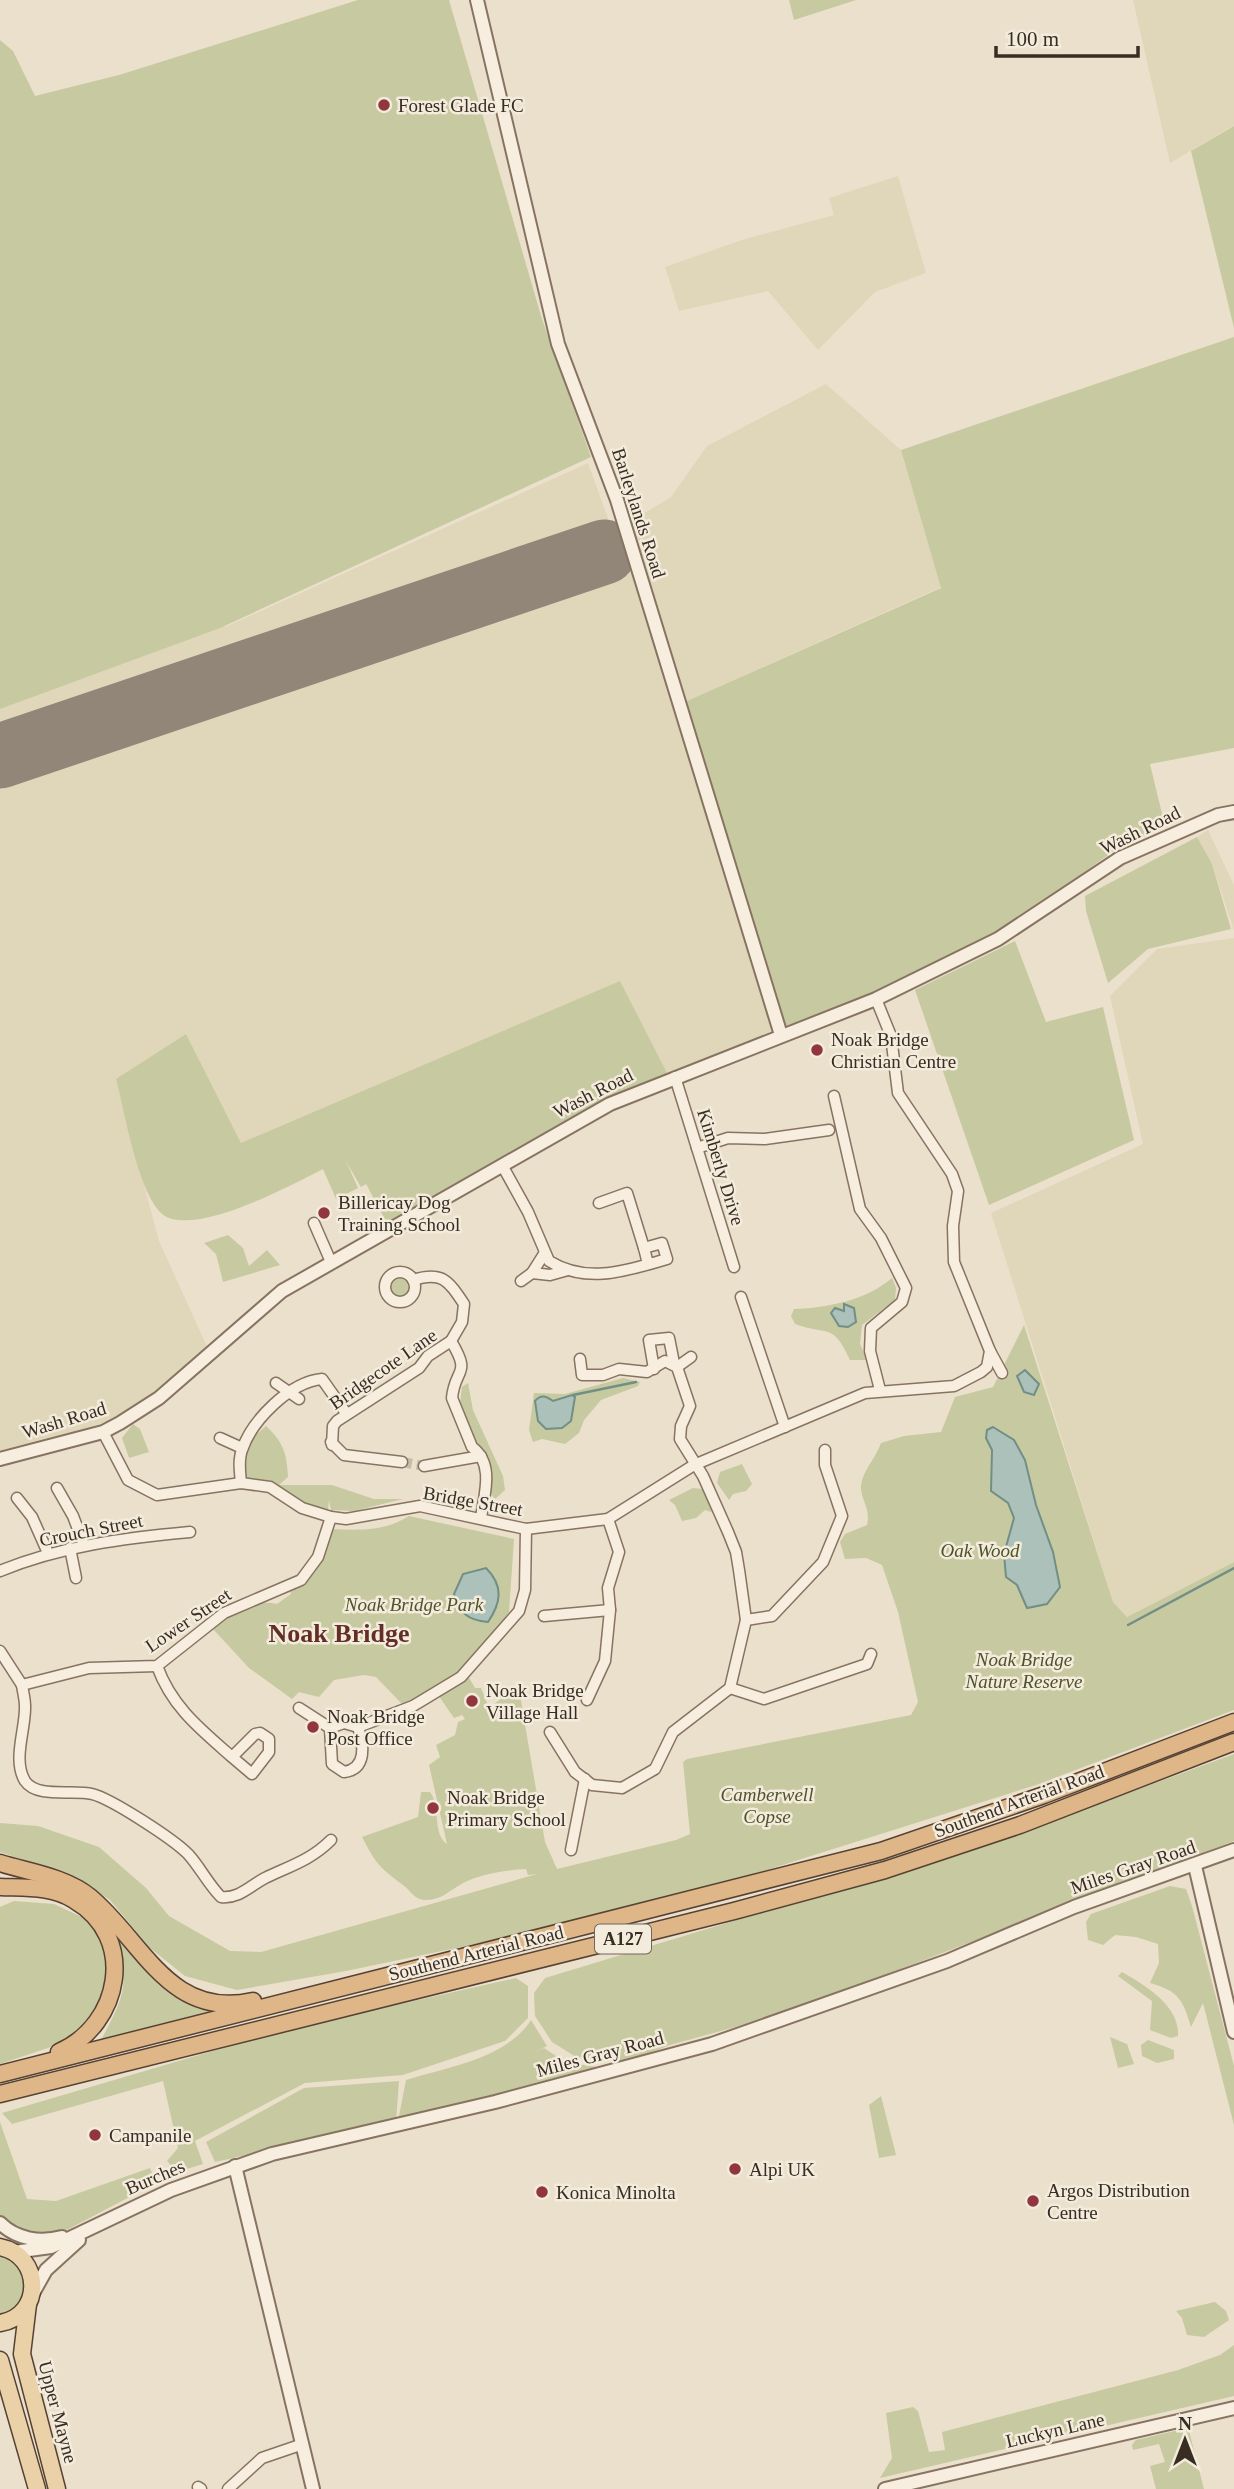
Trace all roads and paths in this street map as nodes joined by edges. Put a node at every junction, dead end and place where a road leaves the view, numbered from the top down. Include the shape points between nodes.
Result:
1 (477, 0) edge
2 (1234, 812) edge
3 (876, 999) junction
4 (781, 1035) junction
5 (675, 1077) junction
6 (834, 1096) dead end
7 (829, 1130) dead end
8 (697, 1148) junction
9 (502, 1165) junction
10 (598, 1203) dead end
11 (314, 1223) dead end
12 (644, 1248) junction
13 (544, 1254) junction
14 (331, 1262) junction
15 (648, 1264) junction
16 (734, 1267) dead end
17 (572, 1269) junction
18 (532, 1273) junction
19 (413, 1280) dead end
20 (520, 1281) dead end
21 (741, 1297) dead end
22 (451, 1341) junction
23 (989, 1346) junction
24 (691, 1357) dead end
25 (580, 1359) dead end
26 (676, 1365) junction
27 (654, 1369) junction
28 (1002, 1373) dead end
29 (276, 1383) dead end
30 (880, 1390) junction
31 (289, 1393) junction
32 (299, 1399) dead end
33 (346, 1413) junction
34 (785, 1427) junction
35 (103, 1432) junction
36 (220, 1438) dead end
37 (242, 1448) junction
38 (825, 1450) dead end
39 (481, 1456) junction
40 (0, 1459) edge
41 (402, 1462) tunnel mouth
42 (424, 1465) tunnel mouth
43 (694, 1465) junction
44 (241, 1483) junction
45 (57, 1489) dead end
46 (17, 1498) dead end
47 (331, 1517) junction
48 (481, 1518) junction
49 (608, 1519) junction
50 (526, 1529) junction
51 (190, 1532) dead end
52 (84, 1545) junction
53 (70, 1548) junction
54 (48, 1553) junction
55 (0, 1572) edge
56 (76, 1578) dead end
57 (610, 1610) junction
58 (544, 1616) dead end
59 (746, 1620) junction
60 (0, 1651) edge
61 (871, 1654) dead end
62 (157, 1666) junction
63 (22, 1685) junction
64 (730, 1688) junction
65 (587, 1700) dead end
66 (299, 1708) dead end
67 (1234, 1722) edge
68 (358, 1727) junction
69 (330, 1728) junction
70 (550, 1732) dead end
71 (1234, 1742) edge
72 (232, 1757) dead end
73 (584, 1779) junction
74 (331, 1840) dead end
75 (571, 1850) dead end
76 (1234, 1850) edge
77 (0, 1863) edge
78 (1195, 1866) junction
79 (0, 1887) edge
80 (0, 1896) edge
81 (91, 1914) junction
82 (425, 1968) junction
83 (1234, 2032) edge
84 (0, 2073) edge
85 (0, 2094) edge
86 (235, 2166) junction
87 (0, 2223) edge
88 (92, 2228) junction
89 (5, 2248) edge
90 (30, 2300) junction
91 (0, 2323) edge
92 (0, 2360) edge
93 (1234, 2408) edge
94 (303, 2444) junction
95 (907, 2486) edge
96 (37, 2489) edge
97 (57, 2489) edge
98 (228, 2489) edge
99 (313, 2489) edge
100 (885, 2489) edge

1 - 4 street, Barleylands Road via 558,344 617,500
2 - 3 street, Wash Road via 1120,858 998,939
3 - 4 street, Wash Road
3 - 23 street via 891,1036 898,1093 952,1174 958,1191 954,1262
4 - 5 street, Wash Road
5 - 8 street, Kimberly Drive
5 - 9 street, Wash Road via 610,1104
6 - 30 street via 860,1209 881,1238 905,1288 902,1302 871,1328 870,1352
7 - 8 street via 765,1139 749,1134
8 - 16 street, Kimberly Drive
9 - 13 street
9 - 14 street, Wash Road
10 - 12 street via 627,1193
11 - 14 street
12 - 15 street
12 - 15 street via 662,1243 667,1259
13 - 17 street via 557,1266
13 - 18 street
14 - 35 street, Wash Road via 253,1314 159,1398
15 - 17 street via 609,1275
17 - 18 street via 550,1275
18 - 20 street
19 - 22 street via 441,1277 464,1304 462,1322
21 - 34 street
22 - 33 street, Bridgecote Lane via 419,1368
22 - 39 street, Bridgecote Lane via 463,1370 452,1398 472,1447
23 - 28 street
23 - 30 street, Bridge Street via 987,1367 954,1386
24 - 26 street
25 - 27 street via 582,1375
26 - 27 street via 665,1361
26 - 27 street via 669,1338 649,1340
26 - 43 street via 690,1406 680,1439
29 - 31 street
30 - 34 street, Bridge Street
31 - 32 street
31 - 33 street via 322,1378
31 - 37 street via 251,1432
33 - 41 street, Bridgecote Lane via 333,1426 331,1444 344,1455
34 - 43 street, Bridge Street
35 - 40 street, Wash Road
35 - 44 street, Bridge Street via 128,1480 157,1495
36 - 37 street
37 - 44 street
38 - 59 street via 825,1465 842,1516 823,1562 772,1616
39 - 42 street
39 - 48 street, Bridgecote Lane via 487,1478
43 - 49 street, Bridge Street
43 - 59 street via 736,1552
44 - 47 street, Bridge Street via 270,1487 314,1514
45 - 52 street
46 - 54 street via 32,1517
47 - 48 street, Bridge Street via 346,1519 420,1506
47 - 62 street, Lower Street via 318,1557 301,1580 236,1606
48 - 50 street, Bridge Street
49 - 50 street, Bridge Street
49 - 57 street via 619,1552 608,1588
50 - 68 street via 525,1590 519,1611 508,1625 446,1688
51 - 52 street, Crouch Street
52 - 53 street, Crouch Street
53 - 54 street, Crouch Street
53 - 56 street
54 - 55 street, Crouch Street
57 - 58 street
57 - 65 street via 605,1661
59 - 64 street
60 - 63 street
61 - 64 street via 867,1664 764,1699
62 - 63 street, Lower Street via 89,1668
62 - 72 street via 186,1717
63 - 74 street via 22,1764 28,1784 38,1790 105,1799 174,1842 221,1897 237,1896 265,1878 301,1864
64 - 73 street via 673,1732 655,1769 622,1788 592,1785
66 - 69 street
67 - 82 highway, Southend Arterial Road / A127 via 934,1835
68 - 69 street via 344,1723
68 - 69 street via 359,1766 344,1772 332,1764
70 - 73 street
71 - 85 highway, Southend Arterial Road / A127 via 1020,1825 885,1870
73 - 75 street
76 - 78 street, Miles Gray Road
77 - 82 highway via 78,1889 163,1977 208,2002 242,2003
78 - 83 street
78 - 86 street, Miles Gray Road via 1074,1907 947,1961 712,2043
79 - 81 highway, A127 via 60,1893
80 - 81 highway via 54,1897
81 - 84 highway, A127 via 109,1944 114,1967 111,1996 100,2021 76,2044
82 - 84 highway, Southend Arterial Road / A127
86 - 88 street, Burches
86 - 94 street
87 - 88 street via 34,2240
88 - 89 street, Burches via 51,2247
88 - 90 street, Burches via 47,2270
89 - 90 main road, Upper Mayne via 25,2261 32,2274
90 - 91 main road via 15,2318
90 - 97 main road, Upper Mayne via 22,2354
92 - 96 main road
93 - 95 street, Luckyn Lane
94 - 98 street via 262,2458
94 - 99 street
95 - 100 street, Luckyn Lane

